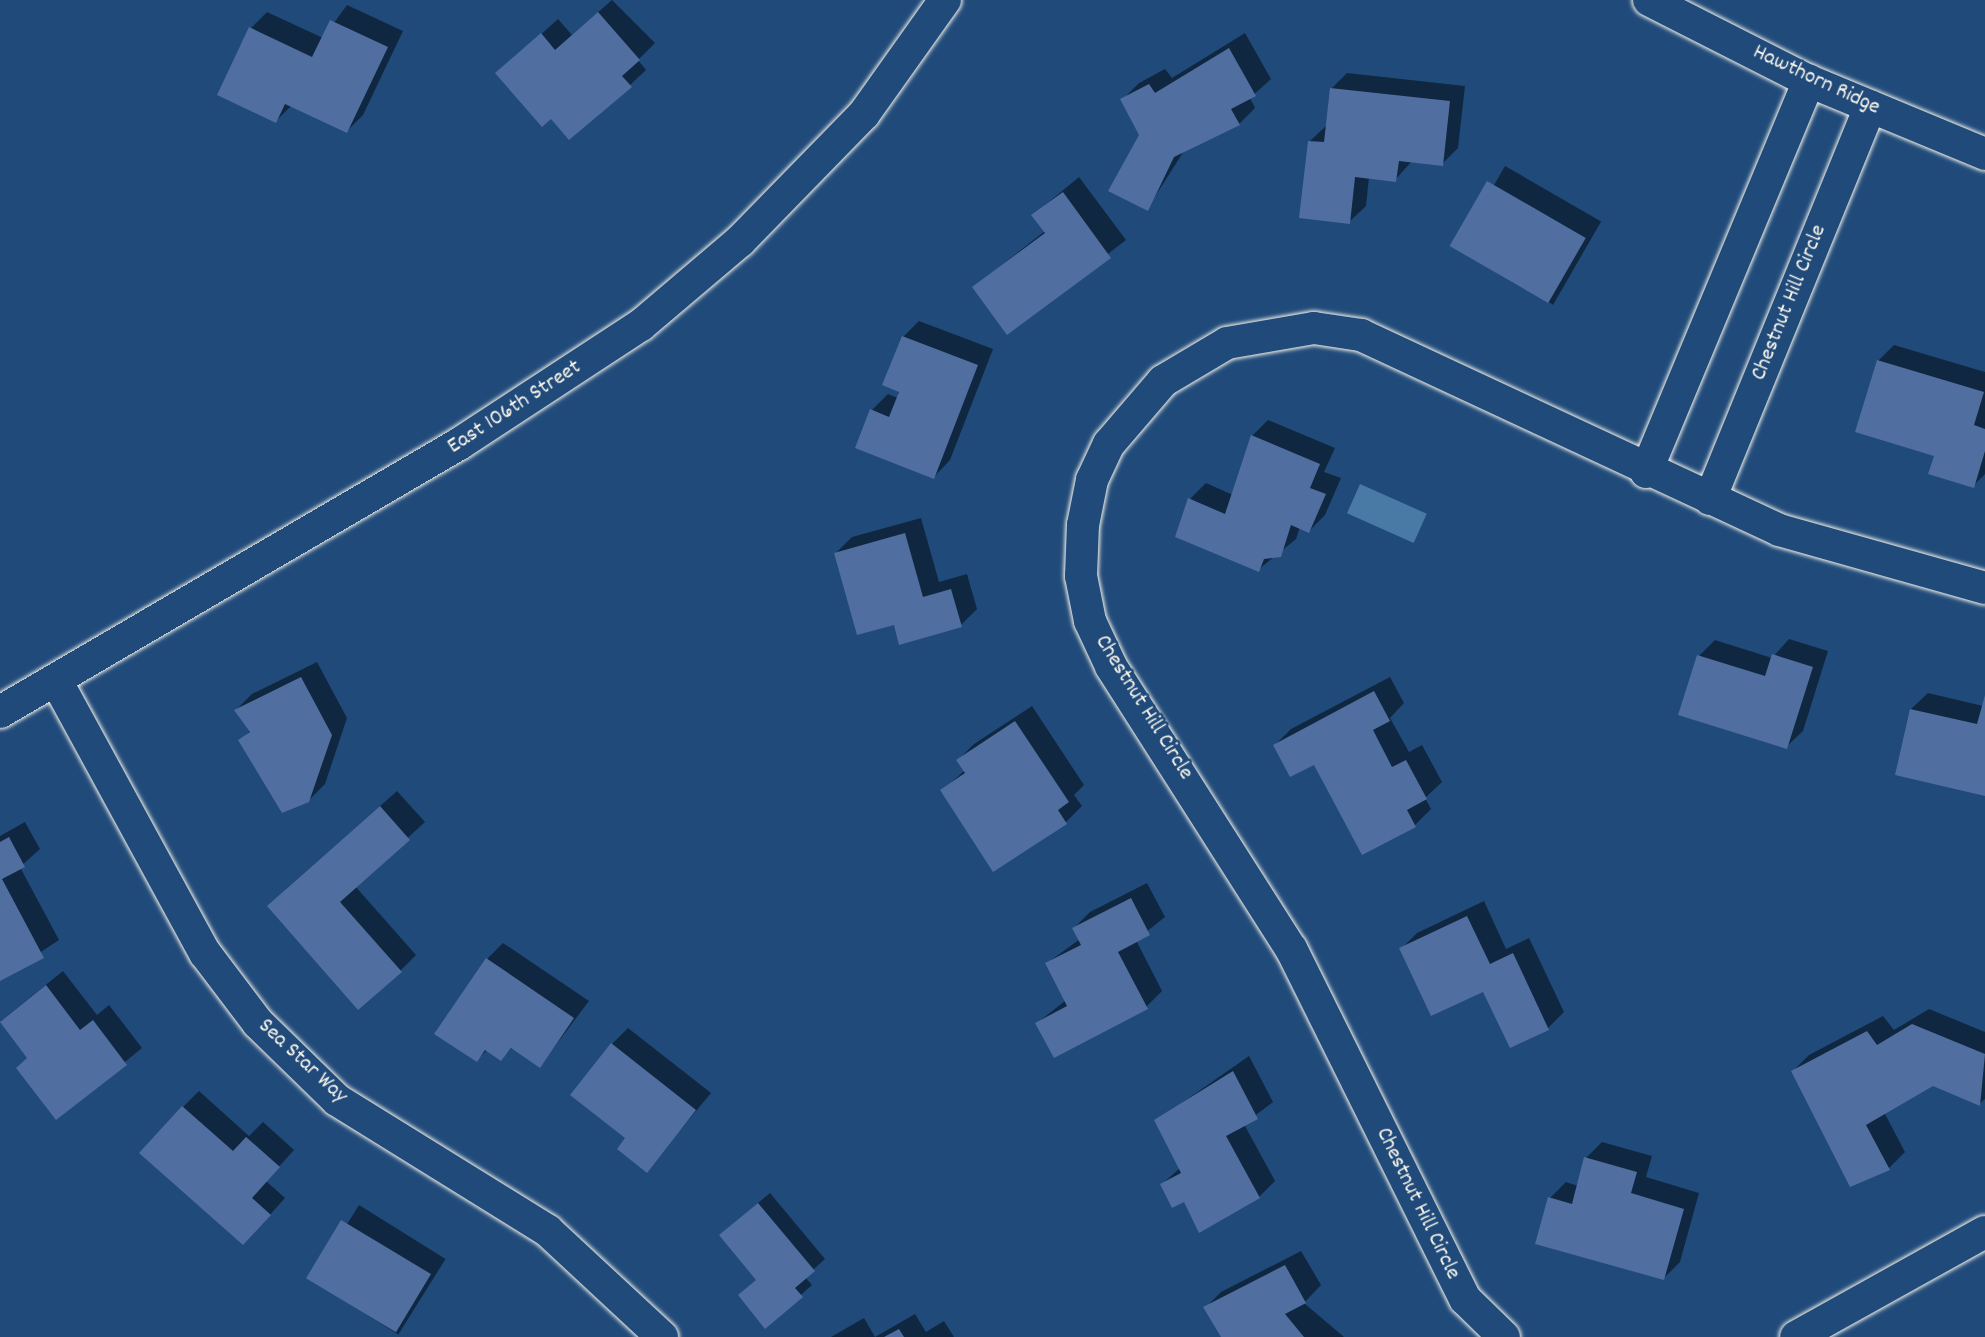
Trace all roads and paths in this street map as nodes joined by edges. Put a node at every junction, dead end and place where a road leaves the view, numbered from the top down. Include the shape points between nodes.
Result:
1 (945, 0) edge
2 (1649, 0) edge
3 (1810, 81) junction
4 (1870, 106) junction
5 (1985, 154) edge
6 (1646, 472) junction
7 (1710, 499) junction
8 (1985, 588) edge
9 (57, 682) junction
10 (0, 712) edge
11 (1985, 1232) edge
12 (662, 1337) edge
13 (1504, 1337) edge
14 (1796, 1337) edge

1 - 9 street, East 106th Street via 864,114 740,241 641,325 459,444
2 - 3 street, Hawthorn Ridge
3 - 4 street, Hawthorn Ridge
3 - 6 street
4 - 5 street, Hawthorn Ridge
4 - 7 street, Chestnut Hill Circle
6 - 7 street, Chestnut Hill Circle
6 - 13 street, Chestnut Hill Circle via 1423,359 1361,335 1314,328 1267,331 1194,359 1134,408 1092,480 1083,526 1081,576 1090,621 1111,666 1291,949 1465,1299
7 - 8 street, Chestnut Hill Circle via 1779,530
9 - 10 street, East 106th Street
9 - 12 street, Sea Star Way via 205,953 258,1023 337,1100 548,1231
11 - 14 street

